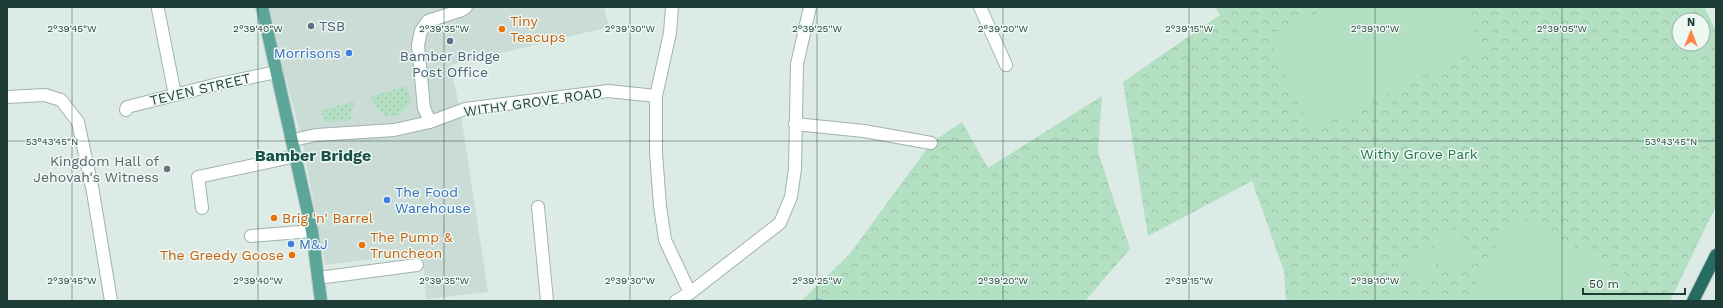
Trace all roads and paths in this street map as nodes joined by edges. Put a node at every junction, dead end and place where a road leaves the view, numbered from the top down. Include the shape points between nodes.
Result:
1 (262, 7) edge
2 (466, 7) edge
3 (672, 7) edge
4 (810, 7) edge
5 (980, 7) edge
6 (158, 9) dead end
7 (1006, 65) dead end
8 (277, 72) junction
9 (175, 95) junction
10 (656, 96) junction
11 (7, 97) edge
12 (126, 110) dead end
13 (430, 122) junction
14 (795, 124) junction
15 (293, 140) junction
16 (931, 143) dead end
17 (296, 156) junction
18 (538, 207) dead end
19 (202, 208) dead end
20 (312, 231) junction
21 (251, 236) dead end
22 (1716, 255) edge
23 (417, 265) dead end
24 (318, 278) junction
25 (690, 293) junction
26 (111, 301) edge
27 (321, 301) edge
28 (547, 301) edge
29 (676, 301) edge
30 (1693, 301) edge

1 - 8 main road
2 - 13 street via 428,21 420,35 418,45 424,108
3 - 10 street via 670,33
4 - 14 street via 798,64
5 - 7 street
6 - 9 street
8 - 9 street, TEVEN STREET
8 - 15 main road
9 - 12 street, TEVEN STREET via 127,107
10 - 13 street, WITHY GROVE ROAD via 608,91 465,109
10 - 25 street via 656,153 665,240
11 - 26 street via 45,95 61,100 78,122 93,192
13 - 15 street, WITHY GROVE ROAD via 394,130 316,135
14 - 16 street
14 - 25 street via 795,169 791,197 780,223
15 - 17 main road
17 - 19 street via 198,177
17 - 20 main road
18 - 28 street
20 - 21 street
20 - 24 main road
22 - 30 highway
23 - 24 street
24 - 27 main road
25 - 29 street

